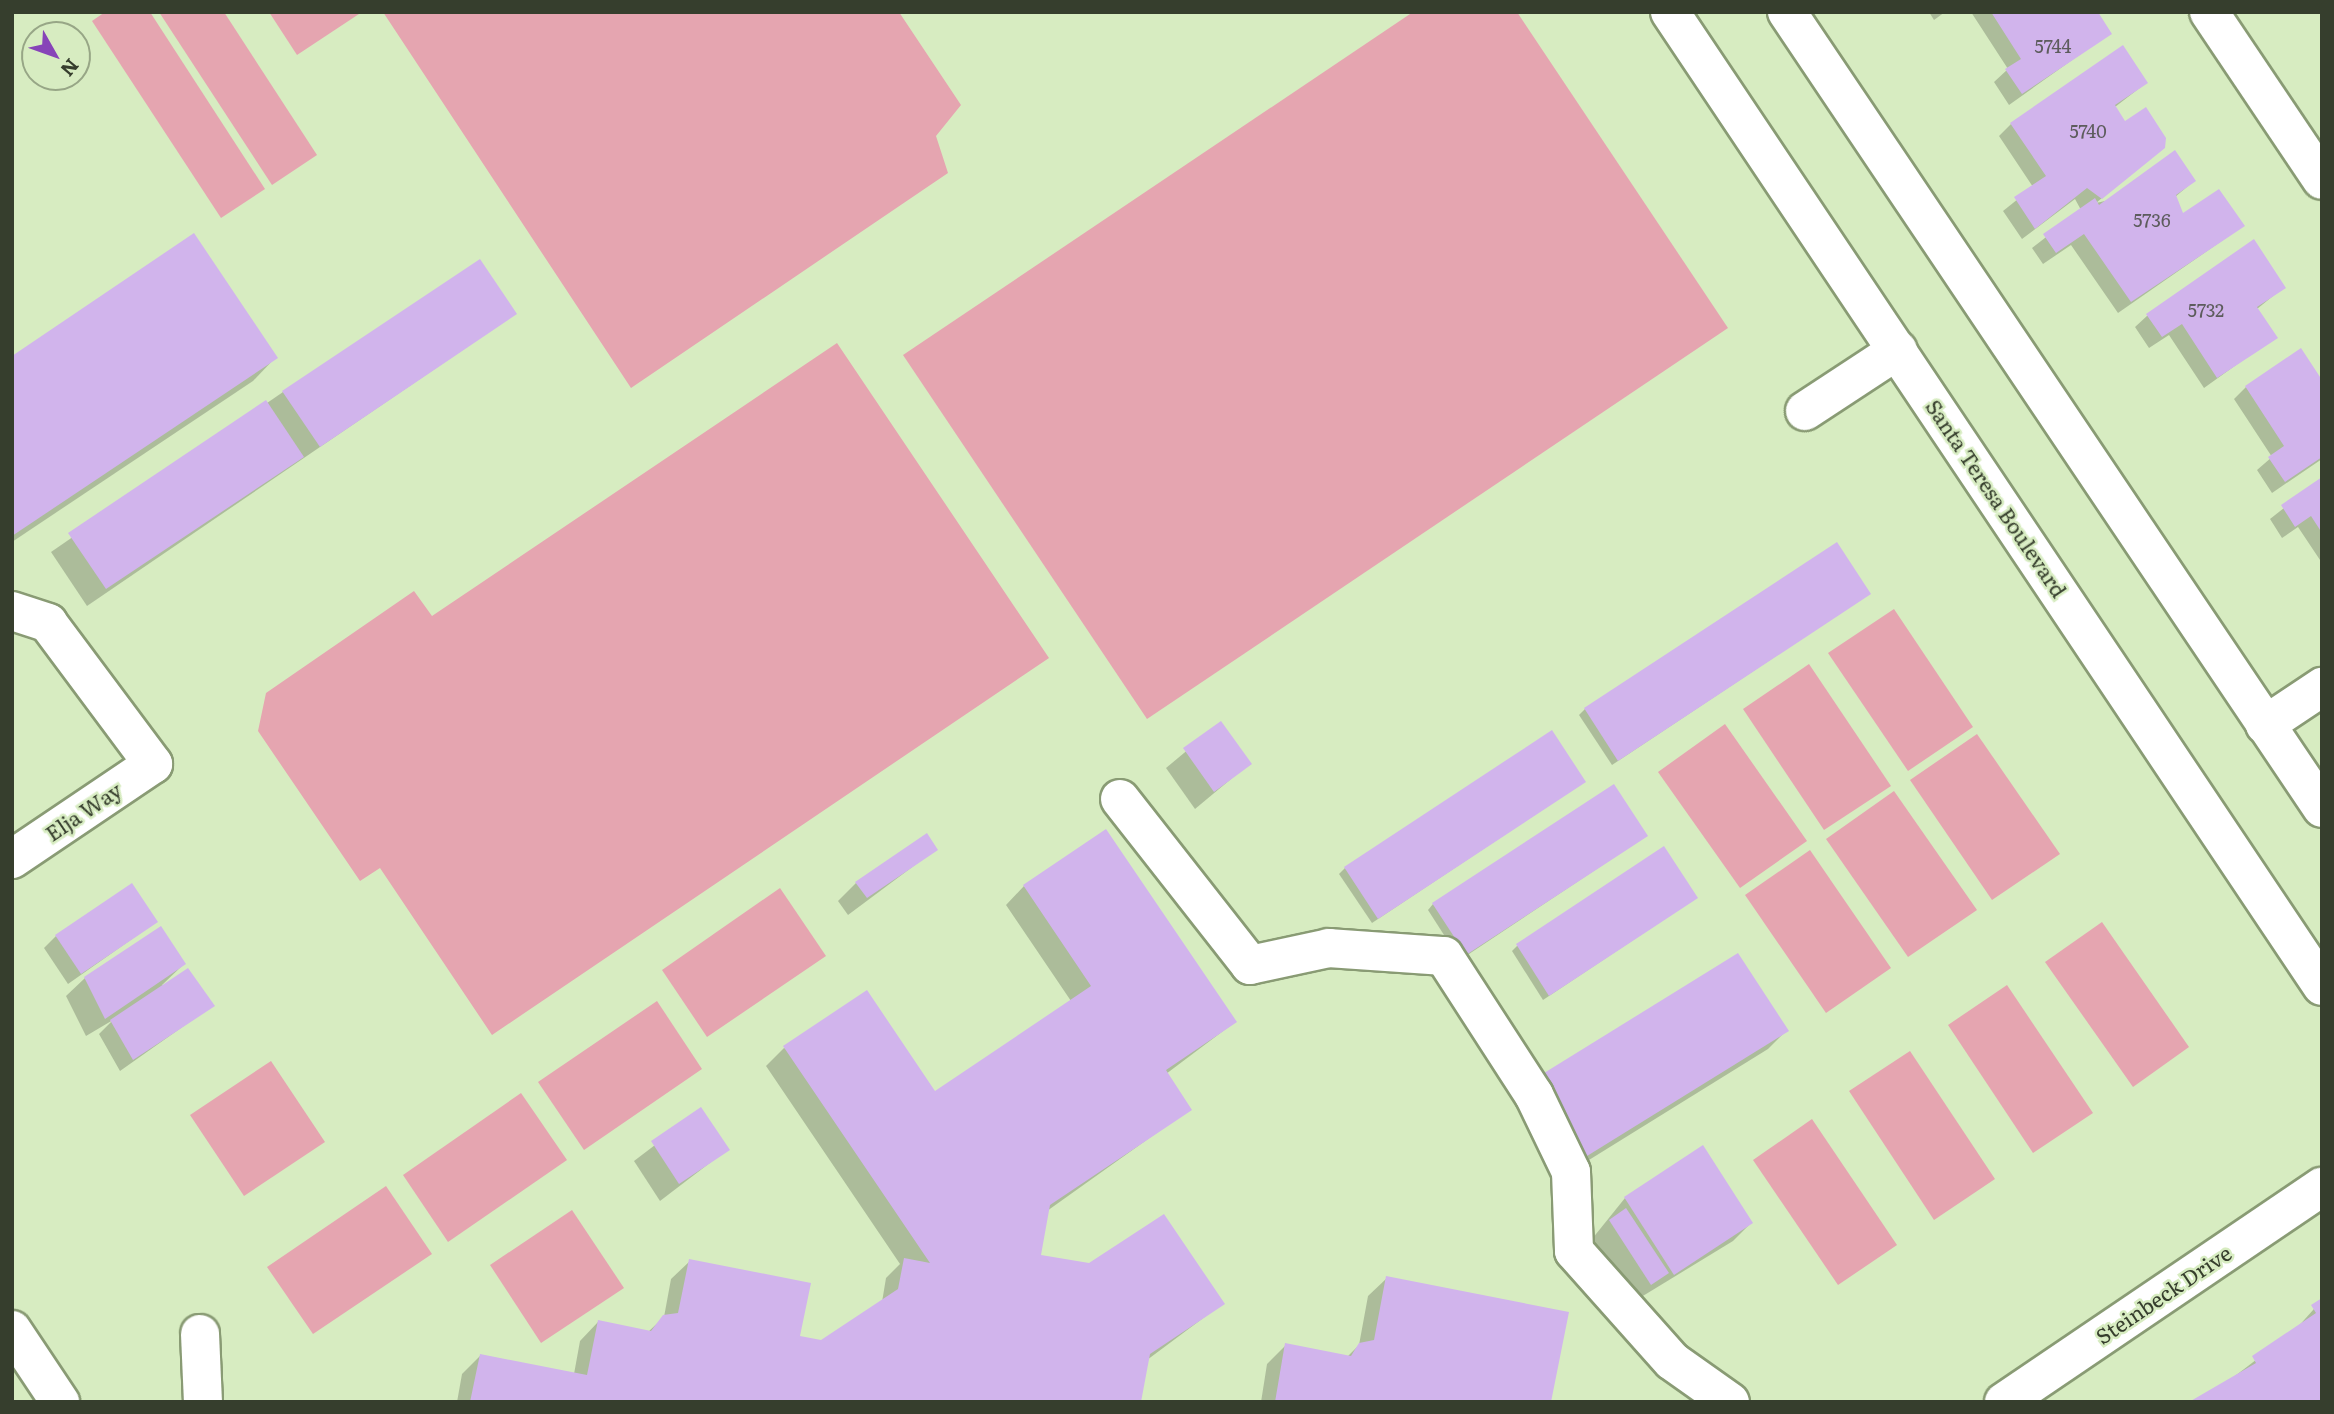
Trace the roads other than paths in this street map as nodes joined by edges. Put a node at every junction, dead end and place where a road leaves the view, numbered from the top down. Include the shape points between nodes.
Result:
1 (1670, 12) edge
2 (1787, 12) edge
3 (2209, 12) edge
4 (2322, 180) edge
5 (1898, 350) junction
6 (1805, 411) dead end
7 (12, 611) edge
8 (2322, 687) edge
9 (2265, 725) junction
10 (1120, 799) dead end
11 (2322, 808) edge
12 (12, 859) edge
13 (2322, 986) edge
14 (2322, 1187) edge
15 (12, 1330) edge
16 (200, 1334) dead end
17 (2007, 1401) edge
18 (60, 1402) edge
19 (204, 1402) edge
20 (1730, 1402) edge

1 - 5 main road, Santa Teresa Boulevard
2 - 9 main road
3 - 4 main road
5 - 6 main road
5 - 13 main road, Santa Teresa Boulevard
7 - 12 main road, Elja Way via 48,624 153,764
8 - 9 main road
9 - 11 main road
10 - 20 main road via 1250,965 1329,948 1444,956 1534,1095 1571,1172 1574,1251 1672,1361
14 - 17 main road, Steinbeck Drive
15 - 18 main road
16 - 19 main road

